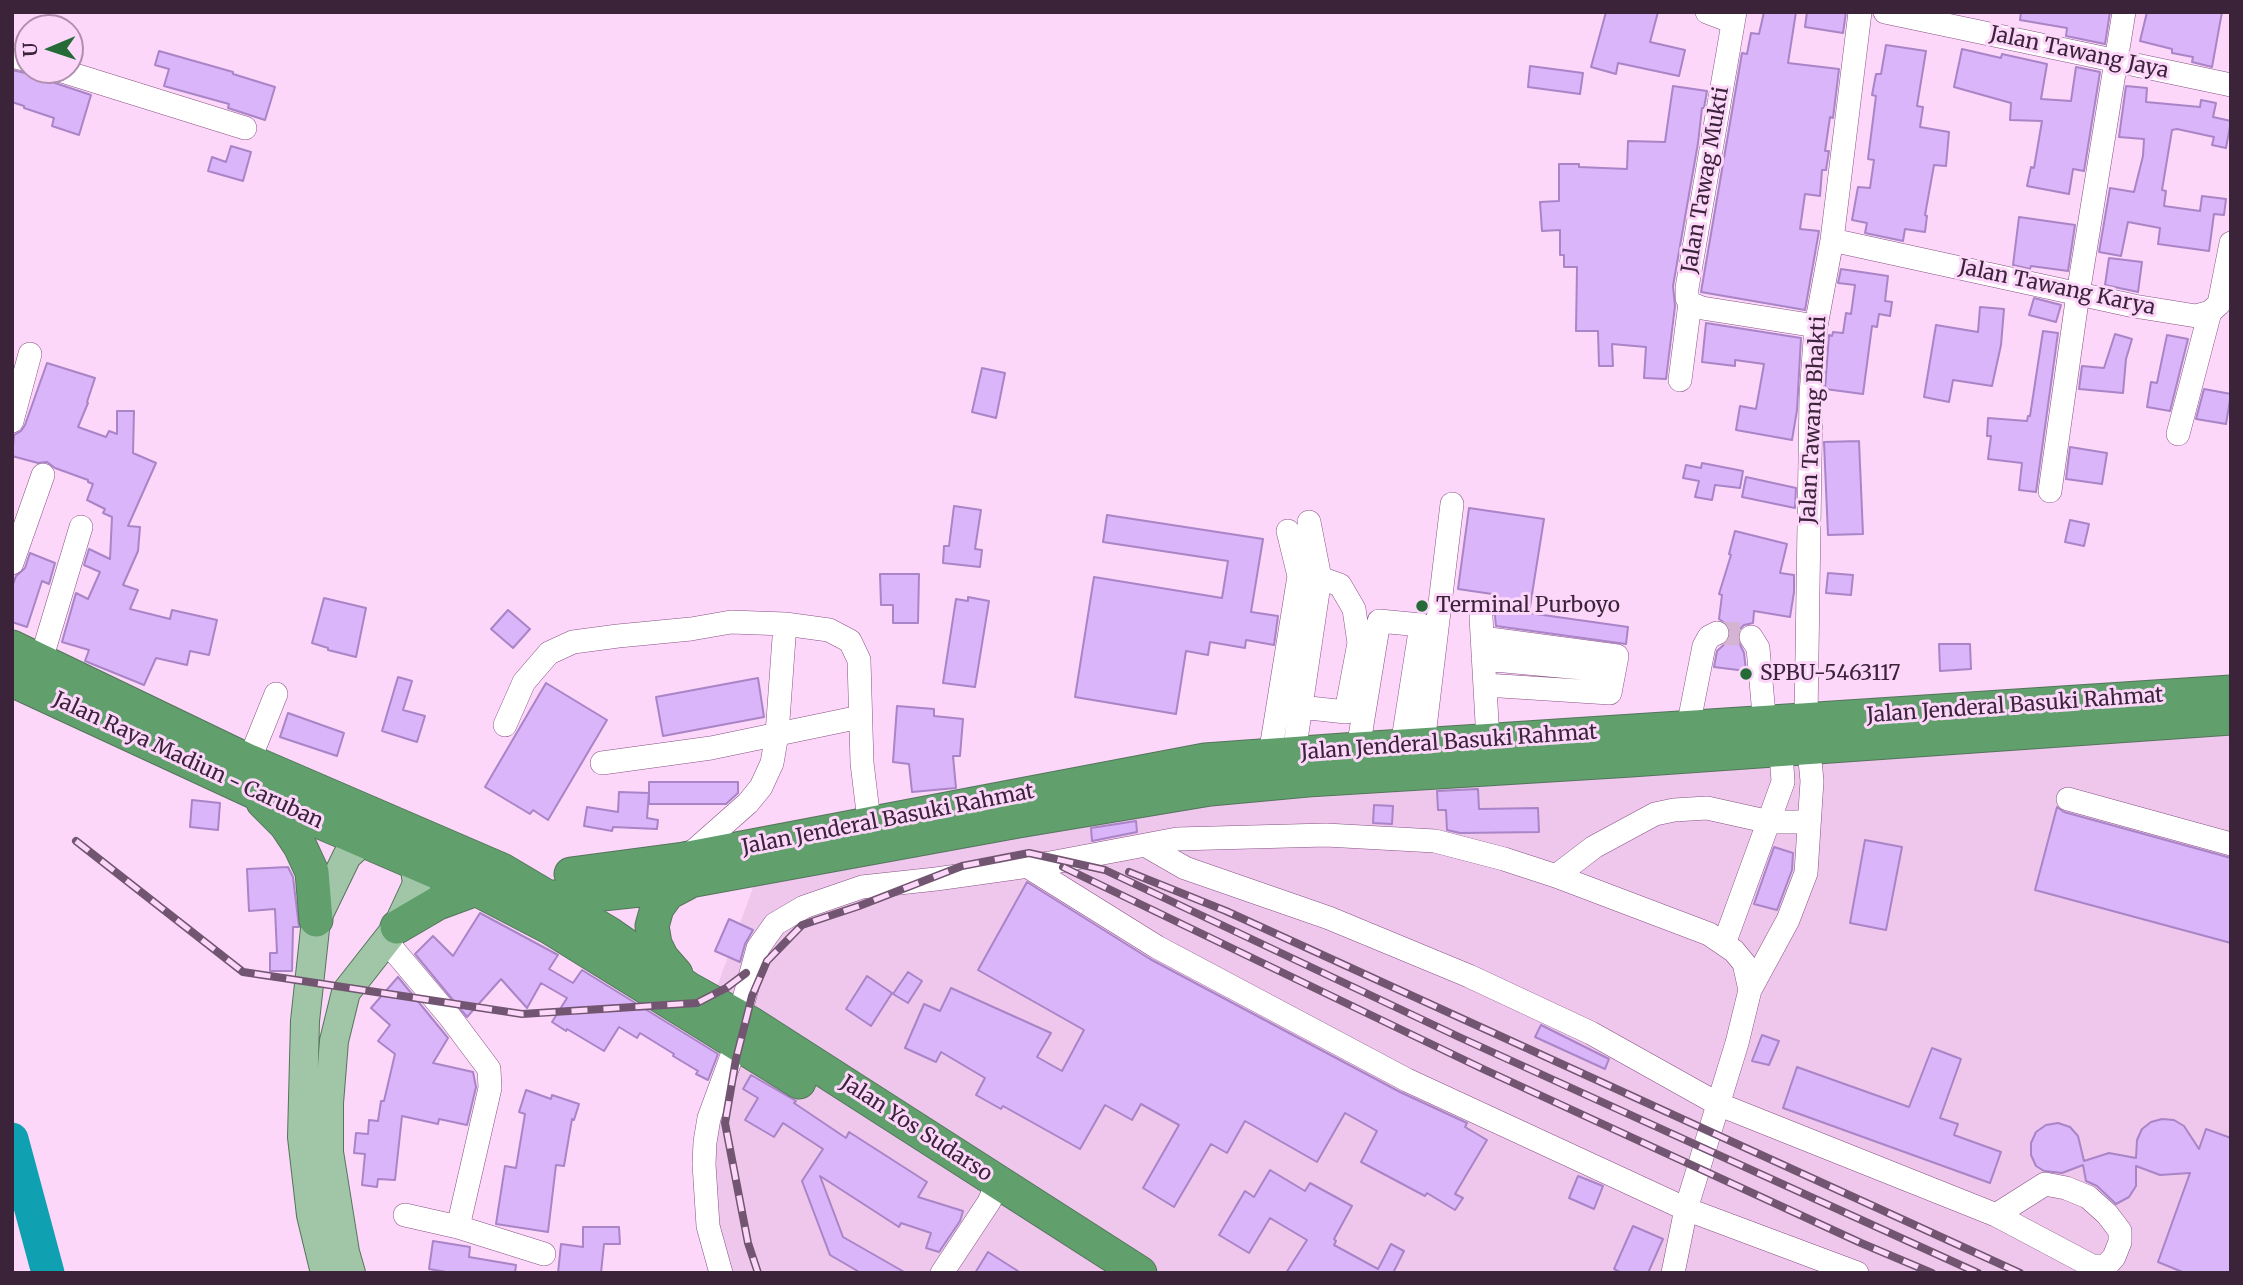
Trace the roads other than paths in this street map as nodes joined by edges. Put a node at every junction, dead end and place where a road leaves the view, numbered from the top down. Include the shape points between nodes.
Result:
1 (1707, 12) edge
2 (1860, 12) edge
3 (1885, 12) edge
4 (2124, 12) edge
5 (1734, 17) edge
6 (2116, 61) junction
7 (84, 78) edge
8 (2231, 85) edge
9 (244, 128) dead end
10 (1832, 240) junction
11 (2231, 243) edge
12 (2078, 294) junction
13 (1690, 303) junction
14 (2210, 312) junction
15 (1816, 326) junction
16 (30, 354) dead end
17 (1681, 380) dead end
18 (12, 421) edge
19 (2178, 434) dead end
20 (43, 475) dead end
21 (2050, 491) dead end
22 (1452, 504) dead end
23 (1309, 522) dead end
24 (82, 527) dead end
25 (1288, 531) dead end
26 (12, 563) edge
27 (1310, 577) junction
28 (785, 624) junction
29 (1717, 633) dead end
30 (1751, 637) dead end
31 (27, 653) edge
32 (12, 680) edge
33 (1485, 685) junction
34 (2231, 692) edge
35 (276, 694) dead end
36 (1300, 707) junction
37 (860, 717) junction
38 (2231, 718) edge
39 (505, 725) dead end
40 (1688, 727) junction
41 (777, 734) junction
42 (1785, 735) junction
43 (1489, 740) junction
44 (1358, 748) junction
45 (1430, 751) junction
46 (1282, 754) junction
47 (602, 763) dead end
48 (248, 774) junction
49 (2068, 799) dead end
50 (1770, 822) junction
51 (1809, 822) junction
52 (402, 828) junction
53 (871, 836) junction
54 (363, 841) junction
55 (2231, 844) edge
56 (1145, 845) junction
57 (415, 863) junction
58 (1027, 866) junction
59 (683, 867) junction
60 (1556, 876) junction
61 (489, 880) junction
62 (640, 890) junction
63 (549, 897) junction
64 (316, 920) junction
65 (391, 934) junction
66 (1724, 944) junction
67 (629, 947) junction
68 (1750, 990) junction
69 (685, 999) junction
70 (738, 1030) junction
71 (1718, 1104) junction
72 (994, 1192) junction
73 (1686, 1209) junction
74 (1996, 1214) junction
75 (405, 1215) dead end
76 (458, 1227) junction
77 (544, 1254) dead end
78 (326, 1273) edge
79 (351, 1273) edge
80 (721, 1273) edge
81 (942, 1273) edge
82 (1099, 1273) edge
83 (1140, 1273) edge
84 (1673, 1273) edge
85 (1857, 1273) edge

1 - 5 street
2 - 10 street, Jalan Tawang Bhakti
3 - 6 street, Jalan Tawang Jaya
4 - 6 street
5 - 13 street, Jalan Tawag Mukti via 1686,288
6 - 8 street, Jalan Tawang Jaya
6 - 12 street
7 - 9 street
10 - 12 street, Jalan Tawang Karya
10 - 15 street, Jalan Tawang Bhakti
11 - 14 street via 2219,304
12 - 14 street, Jalan Tawang Karya via 2189,316
12 - 21 street
13 - 15 street, Jalan Tawag Mukti
13 - 17 street
14 - 19 street
15 - 42 street, Jalan Tawang Bhakti via 1808,561
16 - 18 street
20 - 26 street
22 - 45 street
23 - 27 street
24 - 31 street
25 - 27 street
27 - 36 street
27 - 36 street via 1340,585 1354,609 1359,643 1346,712
27 - 46 street
28 - 37 street via 829,630 850,641 859,660
28 - 39 street via 731,622 573,642 549,653 524,682
28 - 41 street
29 - 40 street via 1704,646
30 - 42 street
31 - 48 highway, Jalan Raya Madiun - Caruban
32 - 48 highway, Jalan Raya Madiun - Caruban
33 - 33 street via 1482,638 1614,671 1611,693
33 - 43 street
34 - 42 highway, Jalan Jenderal Basuki Rahmat
35 - 48 street
36 - 46 street
37 - 41 street
37 - 53 street
38 - 42 highway, Jalan Jenderal Basuki Rahmat
40 - 42 highway, Jalan Jenderal Basuki Rahmat
40 - 43 highway, Jalan Jenderal Basuki Rahmat
41 - 47 street
41 - 59 street via 772,763 761,787
42 - 45 highway, Jalan Jenderal Basuki Rahmat
42 - 50 street via 1783,782
42 - 51 street via 1812,781
43 - 45 highway, Jalan Jenderal Basuki Rahmat
44 - 45 highway, Jalan Jenderal Basuki Rahmat
44 - 45 street via 1379,621 1421,625
44 - 46 highway, Jalan Jenderal Basuki Rahmat
45 - 53 highway, Jalan Jenderal Basuki Rahmat via 1308,780 1210,789
46 - 53 highway, Jalan Jenderal Basuki Rahmat via 1205,761
48 - 52 highway, Jalan Raya Madiun - Caruban via 334,797
48 - 54 highway, Jalan Raya Madiun - Caruban
48 - 64 highway via 300,846 312,872
49 - 55 street
50 - 51 street
50 - 60 street via 1707,808 1655,814 1594,847
50 - 66 street
51 - 68 street via 1806,873 1788,920
52 - 54 main road
52 - 57 main road
52 - 61 highway, Jalan Raya Madiun - Caruban
53 - 59 highway, Jalan Jenderal Basuki Rahmat
54 - 57 highway, Jalan Raya Madiun - Caruban
54 - 64 main road via 347,856
56 - 58 street
56 - 60 street via 1177,839 1326,835 1435,842
56 - 71 street via 1185,868 1329,918 1469,976 1591,1033
57 - 61 highway, Jalan Raya Madiun - Caruban
57 - 65 main road via 417,884
58 - 70 street via 862,887 775,924 758,948
58 - 73 street via 1157,947 1408,1080
59 - 61 highway, Jalan Jenderal Basuki Rahmat
59 - 62 highway
59 - 69 highway via 657,908 652,926 655,944
60 - 66 street via 1709,934
61 - 63 highway
61 - 65 highway via 438,903
61 - 69 highway via 549,927
62 - 63 highway
62 - 67 highway via 631,899 626,917
63 - 67 highway
64 - 78 main road via 305,1021 302,1137 311,1215
65 - 76 street via 489,1069 489,1088
65 - 79 main road via 346,992 334,1041 329,1152
66 - 68 street via 1744,963
67 - 69 highway via 642,967
68 - 71 street
69 - 70 highway, Jalan Yos Sudarso
70 - 72 highway, Jalan Yos Sudarso
70 - 80 street via 705,1142 708,1226
71 - 73 street
71 - 74 street
72 - 81 street
72 - 82 highway, Jalan Yos Sudarso
72 - 83 highway, Jalan Yos Sudarso
73 - 84 street
73 - 85 street
74 - 74 street via 2092,1266 2106,1266 2120,1242 2120,1231 2107,1214 2088,1197 2066,1188 2045,1184
75 - 76 street
76 - 77 street

